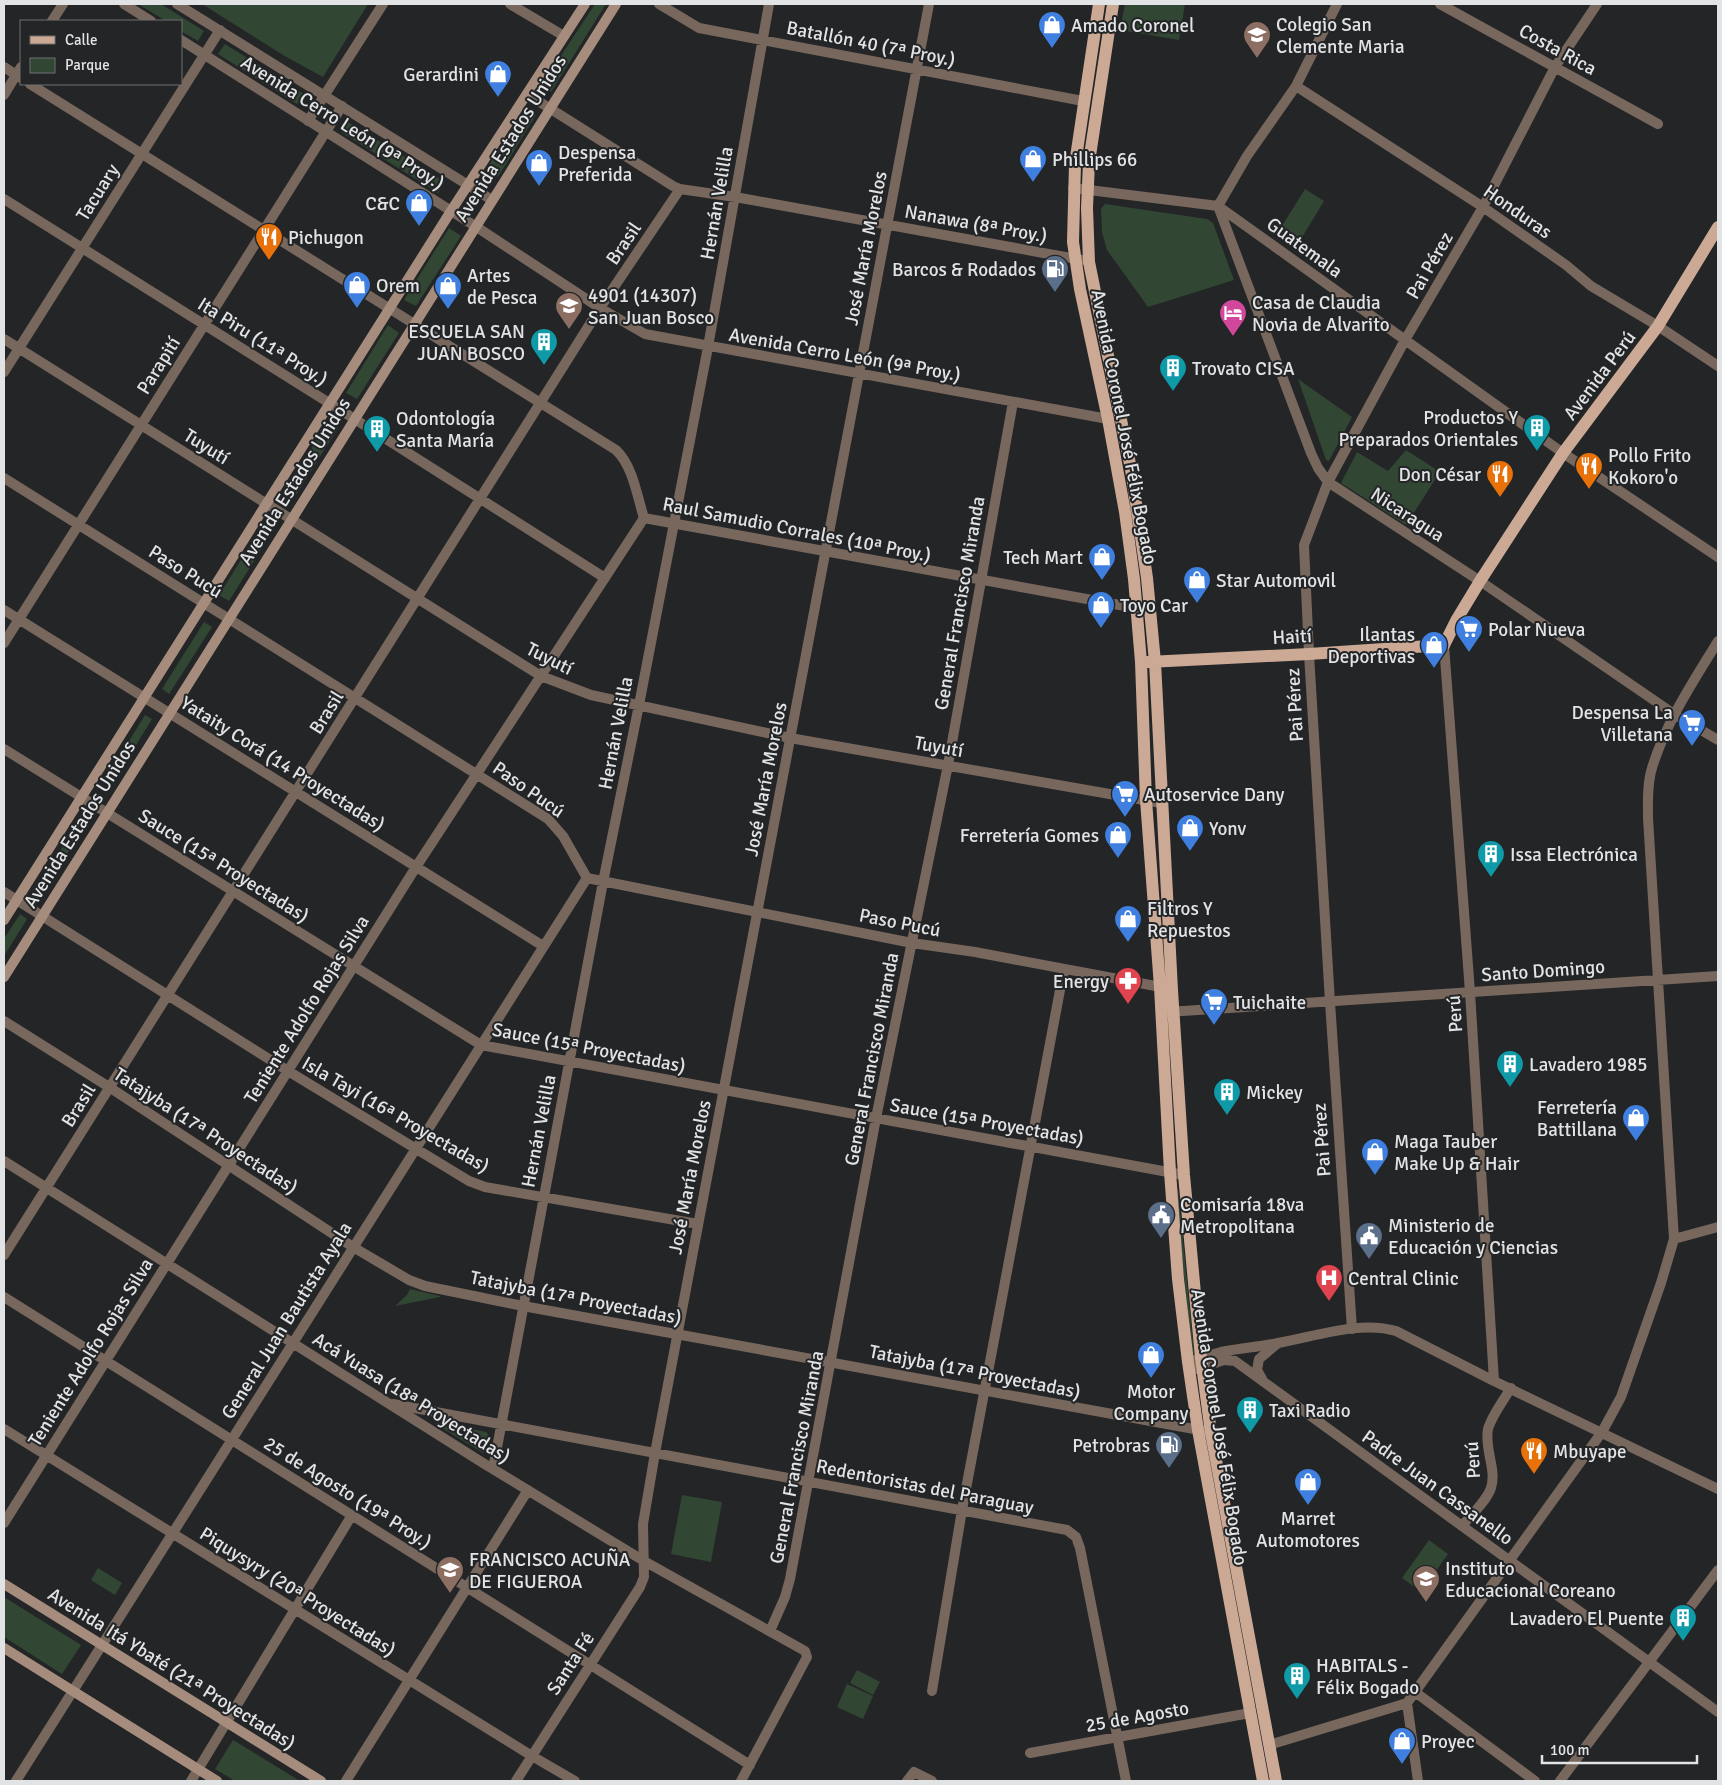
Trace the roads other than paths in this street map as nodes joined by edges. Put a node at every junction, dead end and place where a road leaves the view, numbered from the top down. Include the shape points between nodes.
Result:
1 (63, 4) edge
2 (124, 4) edge
3 (177, 4) edge
4 (383, 4) edge
5 (510, 4) edge
6 (585, 4) edge
7 (616, 4) edge
8 (659, 4) edge
9 (769, 4) edge
10 (929, 4) edge
11 (1099, 4) edge
12 (1113, 4) edge
13 (1337, 4) edge
14 (1440, 4) edge
15 (1597, 4) edge
16 (53, 20) edge
17 (149, 20) edge
18 (220, 30) junction
19 (564, 36) junction
20 (182, 41) edge
21 (763, 41) junction
22 (204, 55) junction
23 (4, 67) edge
24 (1555, 67) junction
25 (917, 69) junction
26 (20, 74) edge
27 (32, 85) edge
28 (1296, 86) junction
29 (527, 94) junction
30 (4, 95) edge
31 (324, 95) junction
32 (1083, 100) junction
33 (342, 106) junction
34 (550, 108) junction
35 (308, 121) junction
36 (1658, 124) dead end
37 (326, 132) junction
38 (142, 154) junction
39 (468, 185) junction
40 (1073, 188) junction
41 (680, 189) junction
42 (1088, 190) junction
43 (735, 197) junction
44 (4, 199) edge
45 (492, 200) junction
46 (1218, 206) junction
47 (1483, 207) junction
48 (451, 211) junction
49 (887, 225) junction
50 (475, 226) junction
51 (1718, 227) edge
52 (264, 230) junction
53 (82, 248) junction
54 (1075, 259) junction
55 (1089, 262) junction
56 (390, 308) junction
57 (600, 308) junction
58 (414, 324) junction
59 (204, 325) junction
60 (1658, 326) junction
61 (4, 339) edge
62 (1405, 340) junction
63 (708, 347) junction
64 (19, 349) junction
65 (1718, 366) edge
66 (4, 372) edge
67 (859, 374) junction
68 (1013, 402) junction
69 (330, 403) junction
70 (541, 403) junction
71 (354, 419) junction
72 (1108, 420) junction
73 (141, 426) junction
74 (1563, 453) junction
75 (4, 478) edge
76 (1328, 482) junction
77 (480, 500) junction
78 (266, 504) junction
79 (644, 518) junction
80 (291, 520) junction
81 (674, 524) junction
82 (78, 525) junction
83 (826, 551) junction
84 (1718, 557) edge
85 (605, 578) junction
86 (982, 581) junction
87 (1480, 581) junction
88 (418, 599) junction
89 (204, 603) junction
90 (1136, 608) junction
91 (4, 610) edge
92 (229, 618) junction
93 (19, 619) junction
94 (1718, 641) edge
95 (4, 643) edge
96 (1444, 645) junction
97 (1309, 654) junction
98 (1141, 662) junction
99 (1155, 662) junction
100 (541, 676) junction
101 (145, 697) junction
102 (355, 698) junction
103 (640, 705) junction
104 (170, 713) junction
105 (1674, 714) junction
106 (790, 738) junction
107 (1718, 740) edge
108 (4, 749) edge
109 (948, 765) junction
110 (476, 774) junction
111 (296, 791) junction
112 (82, 797) junction
113 (1146, 800) junction
114 (1161, 803) junction
115 (107, 813) junction
116 (416, 866) junction
117 (587, 878) junction
118 (603, 882) junction
119 (4, 892) edge
120 (233, 892) junction
121 (16, 900) junction
122 (757, 911) junction
123 (42, 916) junction
124 (4, 920) edge
125 (912, 944) junction
126 (543, 946) junction
127 (354, 966) junction
128 (1064, 969) junction
129 (1718, 976) edge
130 (4, 977) edge
131 (1658, 980) junction
132 (1166, 988) junction
133 (1470, 992) junction
134 (168, 995) junction
135 (1330, 1002) junction
136 (1167, 1012) junction
137 (4, 1021) edge
138 (481, 1045) junction
139 (569, 1062) junction
140 (288, 1071) junction
141 (109, 1087) junction
142 (724, 1090) junction
143 (876, 1118) junction
144 (1030, 1147) junction
145 (416, 1148) junction
146 (4, 1161) edge
147 (228, 1166) junction
148 (1170, 1172) junction
149 (1184, 1175) junction
150 (46, 1188) junction
151 (544, 1196) junction
152 (698, 1224) junction
153 (1718, 1228) edge
154 (1674, 1239) junction
155 (353, 1247) junction
156 (4, 1255) edge
157 (167, 1264) junction
158 (4, 1297) edge
159 (524, 1306) junction
160 (1352, 1329) junction
161 (677, 1334) junction
162 (292, 1343) junction
163 (1278, 1343) junction
164 (106, 1361) junction
165 (831, 1362) junction
166 (1202, 1363) junction
167 (1188, 1367) junction
168 (1494, 1380) junction
169 (1264, 1382) junction
170 (1511, 1388) junction
171 (985, 1391) junction
172 (388, 1403) junction
173 (501, 1424) junction
174 (4, 1429) edge
175 (1198, 1430) junction
176 (1212, 1432) junction
177 (1602, 1432) junction
178 (231, 1440) junction
179 (656, 1453) junction
180 (46, 1455) junction
181 (493, 1469) junction
182 (810, 1482) junction
183 (1718, 1489) edge
184 (528, 1490) junction
185 (962, 1510) junction
186 (352, 1515) junction
187 (4, 1523) edge
188 (1462, 1526) junction
189 (172, 1533) junction
190 (1510, 1560) junction
191 (644, 1561) junction
192 (1718, 1570) edge
193 (4, 1584) edge
194 (468, 1587) junction
195 (295, 1610) junction
196 (770, 1631) junction
197 (102, 1644) junction
198 (4, 1648) edge
199 (1650, 1662) junction
200 (590, 1664) junction
201 (409, 1680) junction
202 (932, 1690) dead end
203 (72, 1691) junction
204 (1415, 1692) junction
205 (1407, 1703) junction
206 (1718, 1712) edge
207 (1250, 1713) junction
208 (228, 1723) junction
209 (1118, 1736) junction
210 (1269, 1745) junction
211 (1030, 1753) dead end
212 (532, 1756) junction
213 (750, 1764) junction
214 (198, 1770) junction
215 (16, 1781) edge
216 (192, 1781) edge
217 (217, 1781) edge
218 (321, 1781) edge
219 (346, 1781) edge
220 (516, 1781) edge
221 (575, 1781) edge
222 (742, 1781) edge
223 (907, 1781) edge
224 (932, 1781) edge
225 (1126, 1781) edge
226 (1263, 1781) edge
227 (1276, 1781) edge
228 (1418, 1781) edge
229 (1535, 1781) edge
230 (1560, 1781) edge

1 - 16 street
2 - 17 street
3 - 18 street, Avenida Cerro León (9ª Proy.)
4 - 31 street
5 - 19 street
6 - 19 main road, Avenida Estados Unidos
7 - 34 main road, Avenida Estados Unidos
8 - 21 street, Batallón 40 (7ª Proy.) via 699,28
9 - 21 street, Hernán Velilla
10 - 25 street, José María Morelos
11 - 32 main road, Avenida Coronel José Félix Bogado
12 - 42 main road, Avenida Coronel José Félix Bogado via 1089,162
13 - 28 street
14 - 24 street, Costa Rica
15 - 24 street, Pai Pérez
18 - 22 street, Tacuary
18 - 31 street, Avenida Cerro León (9ª Proy.)
19 - 29 main road, Avenida Estados Unidos
20 - 22 street, Avenida Cerro León (9ª Proy.)
21 - 25 street, Batallón 40 (7ª Proy.)
21 - 43 street, Hernán Velilla
22 - 35 street, Avenida Cerro León (9ª Proy.)
22 - 38 street, Tacuary
23 - 26 street
24 - 36 street, Costa Rica
24 - 47 street, Pai Pérez
25 - 32 street, Batallón 40 (7ª Proy.)
25 - 49 street, José María Morelos
26 - 30 street
27 - 38 street, Raul Samudio Corrales (10ª Proy.)
28 - 46 street via 1246,156
28 - 47 street, Honduras
29 - 34 street, Nanawa (8ª Proy.)
29 - 39 main road, Avenida Estados Unidos
31 - 33 street, Avenida Cerro León (9ª Proy.)
31 - 35 street
32 - 40 main road, Avenida Coronel José Félix Bogado
33 - 37 street, Parapití
33 - 39 street, Avenida Cerro León (9ª Proy.)
34 - 41 street, Nanawa (8ª Proy.)
34 - 45 main road, Avenida Estados Unidos
35 - 37 street, Avenida Cerro León (9ª Proy.)
37 - 48 street, Avenida Cerro León (9ª Proy.)
37 - 52 street, Parapití
38 - 52 street, Raul Samudio Corrales (10ª Proy.)
38 - 53 street, Tacuary
39 - 45 street, Avenida Cerro León (9ª Proy.)
39 - 48 main road, Avenida Estados Unidos
40 - 42 street, Guatemala
40 - 54 main road, Avenida Coronel José Félix Bogado
41 - 43 street, Nanawa (8ª Proy.)
41 - 57 street, Brasil
42 - 46 street, Guatemala
42 - 55 main road, Avenida Coronel José Félix Bogado
43 - 49 street, Nanawa (8ª Proy.)
43 - 63 street, Hernán Velilla
44 - 53 street, Ita Piru (11ª Proy.)
45 - 50 main road, Avenida Estados Unidos
46 - 62 street, Guatemala
46 - 76 street, Nicaragua via 1311,453
47 - 60 street, Honduras via 1591,286
47 - 62 street, Pai Pérez
48 - 50 street, Avenida Cerro León (9ª Proy.)
48 - 56 main road, Avenida Estados Unidos
49 - 54 street, Nanawa (8ª Proy.)
49 - 67 street, José María Morelos
50 - 57 street, Avenida Cerro León (9ª Proy.)
50 - 58 main road, Avenida Estados Unidos
51 - 60 main road, Avenida Perú
52 - 56 street, Raul Samudio Corrales (10ª Proy.)
52 - 59 street, Parapití
53 - 59 street, Ita Piru (11ª Proy.)
53 - 64 street, Tacuary
54 - 55 street, Nanawa (8ª Proy.)
54 - 72 main road, Avenida Coronel José Félix Bogado
55 - 99 main road, Avenida Coronel José Félix Bogado via 1133,477
56 - 58 street, Raul Samudio Corrales (10ª Proy.)
56 - 69 main road, Avenida Estados Unidos
57 - 63 street, Avenida Cerro León (9ª Proy.) via 645,334
57 - 70 street, Brasil
58 - 70 street, Raul Samudio Corrales (10ª Proy.)
58 - 71 main road, Avenida Estados Unidos
59 - 69 street, Ita Piru (11ª Proy.)
59 - 73 street, Parapití
60 - 65 street, Honduras
60 - 74 main road, Avenida Perú
61 - 64 street, Tuyutí
62 - 74 street, Guatemala
62 - 76 street, Pai Pérez
63 - 67 street, Avenida Cerro León (9ª Proy.)
63 - 81 street, Hernán Velilla
64 - 66 street, Tacuary
64 - 73 street, Tuyutí
67 - 68 street, Avenida Cerro León (9ª Proy.)
67 - 83 street, José María Morelos
68 - 72 street, Avenida Cerro León (9ª Proy.)
68 - 86 street, General Francisco Miranda
69 - 71 street, Ita Piru (11ª Proy.)
69 - 78 main road, Avenida Estados Unidos
70 - 77 street, Brasil
70 - 79 street, Raul Samudio Corrales (10ª Proy.) via 622,456
71 - 77 street, Ita Piru (11ª Proy.)
71 - 80 main road, Avenida Estados Unidos
72 - 90 main road, Avenida Coronel José Félix Bogado via 1125,512
73 - 78 street, Tuyutí
73 - 82 street, Parapití
74 - 84 street, Guatemala
74 - 87 main road, Avenida Perú
75 - 82 street, Paso Pucú
76 - 87 street, Nicaragua
76 - 97 street, Pai Pérez via 1304,545
77 - 85 street, Ita Piru (11ª Proy.)
77 - 88 street, Brasil
78 - 80 street, Tuyutí
78 - 89 main road, Avenida Estados Unidos
79 - 81 street, Raul Samudio Corrales (10ª Proy.)
79 - 85 street, Teniente Adolfo Rojas Silva
80 - 88 street, Tuyutí
80 - 92 main road, Avenida Estados Unidos
81 - 83 street, Raul Samudio Corrales (10ª Proy.)
81 - 103 street, Hernán Velilla
82 - 89 street, Paso Pucú
82 - 93 street, Parapití
83 - 86 street, Raul Samudio Corrales (10ª Proy.)
83 - 106 street, José María Morelos
85 - 100 street, Teniente Adolfo Rojas Silva
86 - 90 street, Raul Samudio Corrales (10ª Proy.)
86 - 109 street, General Francisco Miranda
87 - 96 main road, Avenida Perú
87 - 105 street, Nicaragua
88 - 100 street, Tuyutí
88 - 102 street, Brasil
89 - 92 street, Paso Pucú
89 - 101 main road, Avenida Estados Unidos
90 - 98 main road, Avenida Coronel José Félix Bogado
91 - 93 street, Yataity Corá (14 Proyectadas)
92 - 102 street, Paso Pucú
92 - 104 main road, Avenida Estados Unidos
93 - 95 street, Parapití
93 - 101 street, Yataity Corá (14 Proyectadas)
94 - 105 street
96 - 97 main road, Haití
96 - 133 street, Perú
97 - 99 main road, Haití
97 - 135 street, Pai Pérez
98 - 99 main road, Haití
98 - 113 main road, Avenida Coronel José Félix Bogado
99 - 114 main road, Avenida Coronel José Félix Bogado
100 - 103 street, Tuyutí via 591,694
100 - 110 street, Teniente Adolfo Rojas Silva
101 - 104 street, Yataity Corá (14 Proyectadas)
101 - 112 main road, Avenida Estados Unidos
102 - 110 street, Paso Pucú
102 - 111 street, Brasil
103 - 106 street, Tuyutí
103 - 118 street, Hernán Velilla
104 - 111 street, Yataity Corá (14 Proyectadas)
104 - 115 main road, Avenida Estados Unidos
105 - 107 street, Nicaragua
105 - 131 street via 1652,769 1648,791
106 - 109 street, Tuyutí
106 - 122 street, José María Morelos
108 - 112 street, Sauce (15ª Proyectadas)
109 - 113 street, Tuyutí
109 - 125 street, General Francisco Miranda
110 - 116 street, Teniente Adolfo Rojas Silva
110 - 117 street, Paso Pucú via 548,819 563,836
111 - 116 street, Yataity Corá (14 Proyectadas)
111 - 120 street, Brasil
112 - 115 street, Sauce (15ª Proyectadas)
112 - 121 main road, Avenida Estados Unidos
113 - 114 street, Tuyutí
113 - 132 main road, Avenida Coronel José Félix Bogado
114 - 132 main road, Avenida Coronel José Félix Bogado
115 - 120 street, Sauce (15ª Proyectadas)
115 - 123 main road, Avenida Estados Unidos
116 - 126 street, Yataity Corá (14 Proyectadas)
116 - 127 street, Teniente Adolfo Rojas Silva
117 - 118 street, Paso Pucú
117 - 126 street, General Juan Bautista Ayala
118 - 122 street, Paso Pucú
118 - 139 street, Hernán Velilla
119 - 121 street, Isla Tayi (16ª Proyectadas)
120 - 127 street, Sauce (15ª Proyectadas)
120 - 134 street, Brasil
121 - 123 street, Isla Tayi (16ª Proyectadas)
121 - 124 main road, Avenida Estados Unidos
122 - 125 street, Paso Pucú
122 - 142 street, José María Morelos
123 - 130 main road, Avenida Estados Unidos
123 - 134 street, Isla Tayi (16ª Proyectadas)
125 - 128 street, Paso Pucú
125 - 143 street, General Francisco Miranda
126 - 138 street, General Juan Bautista Ayala
127 - 138 street, Sauce (15ª Proyectadas)
127 - 140 street, Teniente Adolfo Rojas Silva
128 - 132 street, Paso Pucú
128 - 144 street
129 - 131 street, Santo Domingo
131 - 133 street, Santo Domingo
131 - 154 street
132 - 136 main road, Avenida Coronel José Félix Bogado
133 - 135 street, Santo Domingo
133 - 168 street, Perú
134 - 140 street, Isla Tayi (16ª Proyectadas)
134 - 141 street, Brasil
135 - 136 street, Santo Domingo
135 - 160 street, Pai Pérez
136 - 148 main road, Avenida Coronel José Félix Bogado
136 - 149 main road, Avenida Coronel José Félix Bogado
137 - 141 street, Tatajyba (17ª Proyectadas)
138 - 139 street, Sauce (15ª Proyectadas)
138 - 145 street, General Juan Bautista Ayala
139 - 142 street, Sauce (15ª Proyectadas)
139 - 151 street, Hernán Velilla
140 - 145 street, Isla Tayi (16ª Proyectadas)
140 - 147 street, Teniente Adolfo Rojas Silva
141 - 147 street, Tatajyba (17ª Proyectadas)
141 - 150 street, Brasil
142 - 143 street, Sauce (15ª Proyectadas)
142 - 152 street, José María Morelos
143 - 144 street, Sauce (15ª Proyectadas)
143 - 165 street, General Francisco Miranda
144 - 148 street, Sauce (15ª Proyectadas)
144 - 171 street
145 - 151 street, Isla Tayi (16ª Proyectadas) via 484,1187
145 - 155 street, General Juan Bautista Ayala
146 - 150 street, Acá Yuasa (18ª Proyectadas)
147 - 155 street, Tatajyba (17ª Proyectadas)
147 - 157 street, Teniente Adolfo Rojas Silva
148 - 149 street, Sauce (15ª Proyectadas)
148 - 167 main road, Avenida Coronel José Félix Bogado
149 - 166 main road, Avenida Coronel José Félix Bogado
150 - 156 street, Brasil
150 - 157 street, Acá Yuasa (18ª Proyectadas)
151 - 152 street, Isla Tayi (16ª Proyectadas)
151 - 159 street, Hernán Velilla
152 - 161 street, José María Morelos
153 - 154 street
154 - 177 street via 1621,1396
155 - 159 street, Tatajyba (17ª Proyectadas) via 415,1283
155 - 162 street, General Juan Bautista Ayala
157 - 162 street, Acá Yuasa (18ª Proyectadas)
157 - 164 street, Teniente Adolfo Rojas Silva
158 - 164 street, 25 de Agosto (19ª Proy.)
159 - 161 street, Tatajyba (17ª Proyectadas)
159 - 173 street, Hernán Velilla
160 - 163 street
160 - 168 street via 1378,1327 1396,1331
161 - 165 street, Tatajyba (17ª Proyectadas)
161 - 179 street, José María Morelos
162 - 172 street, Acá Yuasa (18ª Proyectadas)
162 - 178 street, General Juan Bautista Ayala
163 - 166 street via 1222,1352
163 - 169 street via 1259,1359 1258,1370
164 - 178 street, 25 de Agosto (19ª Proy.)
164 - 180 street, Teniente Adolfo Rojas Silva
165 - 171 street, Tatajyba (17ª Proyectadas)
165 - 182 street, General Francisco Miranda
166 - 167 street
166 - 169 street, Padre Juan Cassanello via 1235,1361
166 - 176 main road, Avenida Coronel José Félix Bogado
167 - 175 main road, Avenida Coronel José Félix Bogado
168 - 170 street
169 - 188 street, Padre Juan Cassanello
170 - 177 street
170 - 188 street, Perú via 1488,1431 1491,1488
171 - 175 street, Tatajyba (17ª Proyectadas)
171 - 185 street
172 - 173 street, Redentoristas del Paraguay
172 - 181 street, Acá Yuasa (18ª Proyectadas)
173 - 179 street, Redentoristas del Paraguay
173 - 181 street, Hernán Velilla
174 - 180 street, Piquysyry (20ª Proyectadas)
175 - 176 street, Tatajyba (17ª Proyectadas)
175 - 207 main road, Avenida Coronel José Félix Bogado
176 - 210 main road, Avenida Coronel José Félix Bogado
177 - 183 street
177 - 190 street
178 - 186 street, 25 de Agosto (19ª Proy.)
178 - 189 street, General Juan Bautista Ayala
179 - 182 street, Redentoristas del Paraguay
179 - 191 street, José María Morelos via 643,1524
180 - 187 street, Teniente Adolfo Rojas Silva
180 - 189 street, Piquysyry (20ª Proyectadas)
181 - 184 street, Acá Yuasa (18ª Proyectadas)
182 - 185 street, Redentoristas del Paraguay
182 - 196 street, General Francisco Miranda via 785,1597
184 - 191 street, Acá Yuasa (18ª Proyectadas)
184 - 194 street
185 - 202 street
185 - 209 street, Redentoristas del Paraguay via 1067,1530 1076,1537
186 - 194 street, 25 de Agosto (19ª Proy.)
186 - 195 street
188 - 190 street, Padre Juan Cassanello
189 - 195 street, Piquysyry (20ª Proyectadas)
189 - 197 street, General Juan Bautista Ayala
190 - 199 street, Padre Juan Cassanello
190 - 204 street
191 - 196 street, Acá Yuasa (18ª Proyectadas)
191 - 200 street, Santa Fé via 640,1587
192 - 199 street
193 - 197 main road, Avenida Itá Ybaté (21ª Proyectadas)
194 - 200 street, 25 de Agosto (19ª Proy.)
194 - 201 street
195 - 201 street, Piquysyry (20ª Proyectadas)
195 - 208 street
196 - 213 street, Acá Yuasa (18ª Proyectadas) via 805,1651 807,1657
197 - 203 street, General Juan Bautista Ayala
197 - 208 main road, Avenida Itá Ybaté (21ª Proyectadas)
198 - 203 main road
199 - 206 street, Padre Juan Cassanello
199 - 230 street
200 - 212 street, Santa Fé
200 - 213 street, 25 de Agosto (19ª Proy.)
201 - 212 street, Piquysyry (20ª Proyectadas)
201 - 219 street
203 - 214 main road
203 - 215 street, General Juan Bautista Ayala
204 - 205 street
204 - 229 street
205 - 210 street
205 - 228 street
207 - 209 street, 25 de Agosto
207 - 226 main road, Avenida Coronel José Félix Bogado
208 - 214 street
208 - 218 main road, Avenida Itá Ybaté (21ª Proyectadas)
209 - 211 street, 25 de Agosto
209 - 225 street, Redentoristas del Paraguay
210 - 227 main road, Avenida Coronel José Félix Bogado
212 - 220 street, Santa Fé
212 - 221 street, Piquysyry (20ª Proyectadas)
213 - 222 street
214 - 216 street
214 - 217 main road
223 - 224 street via 914,1772

